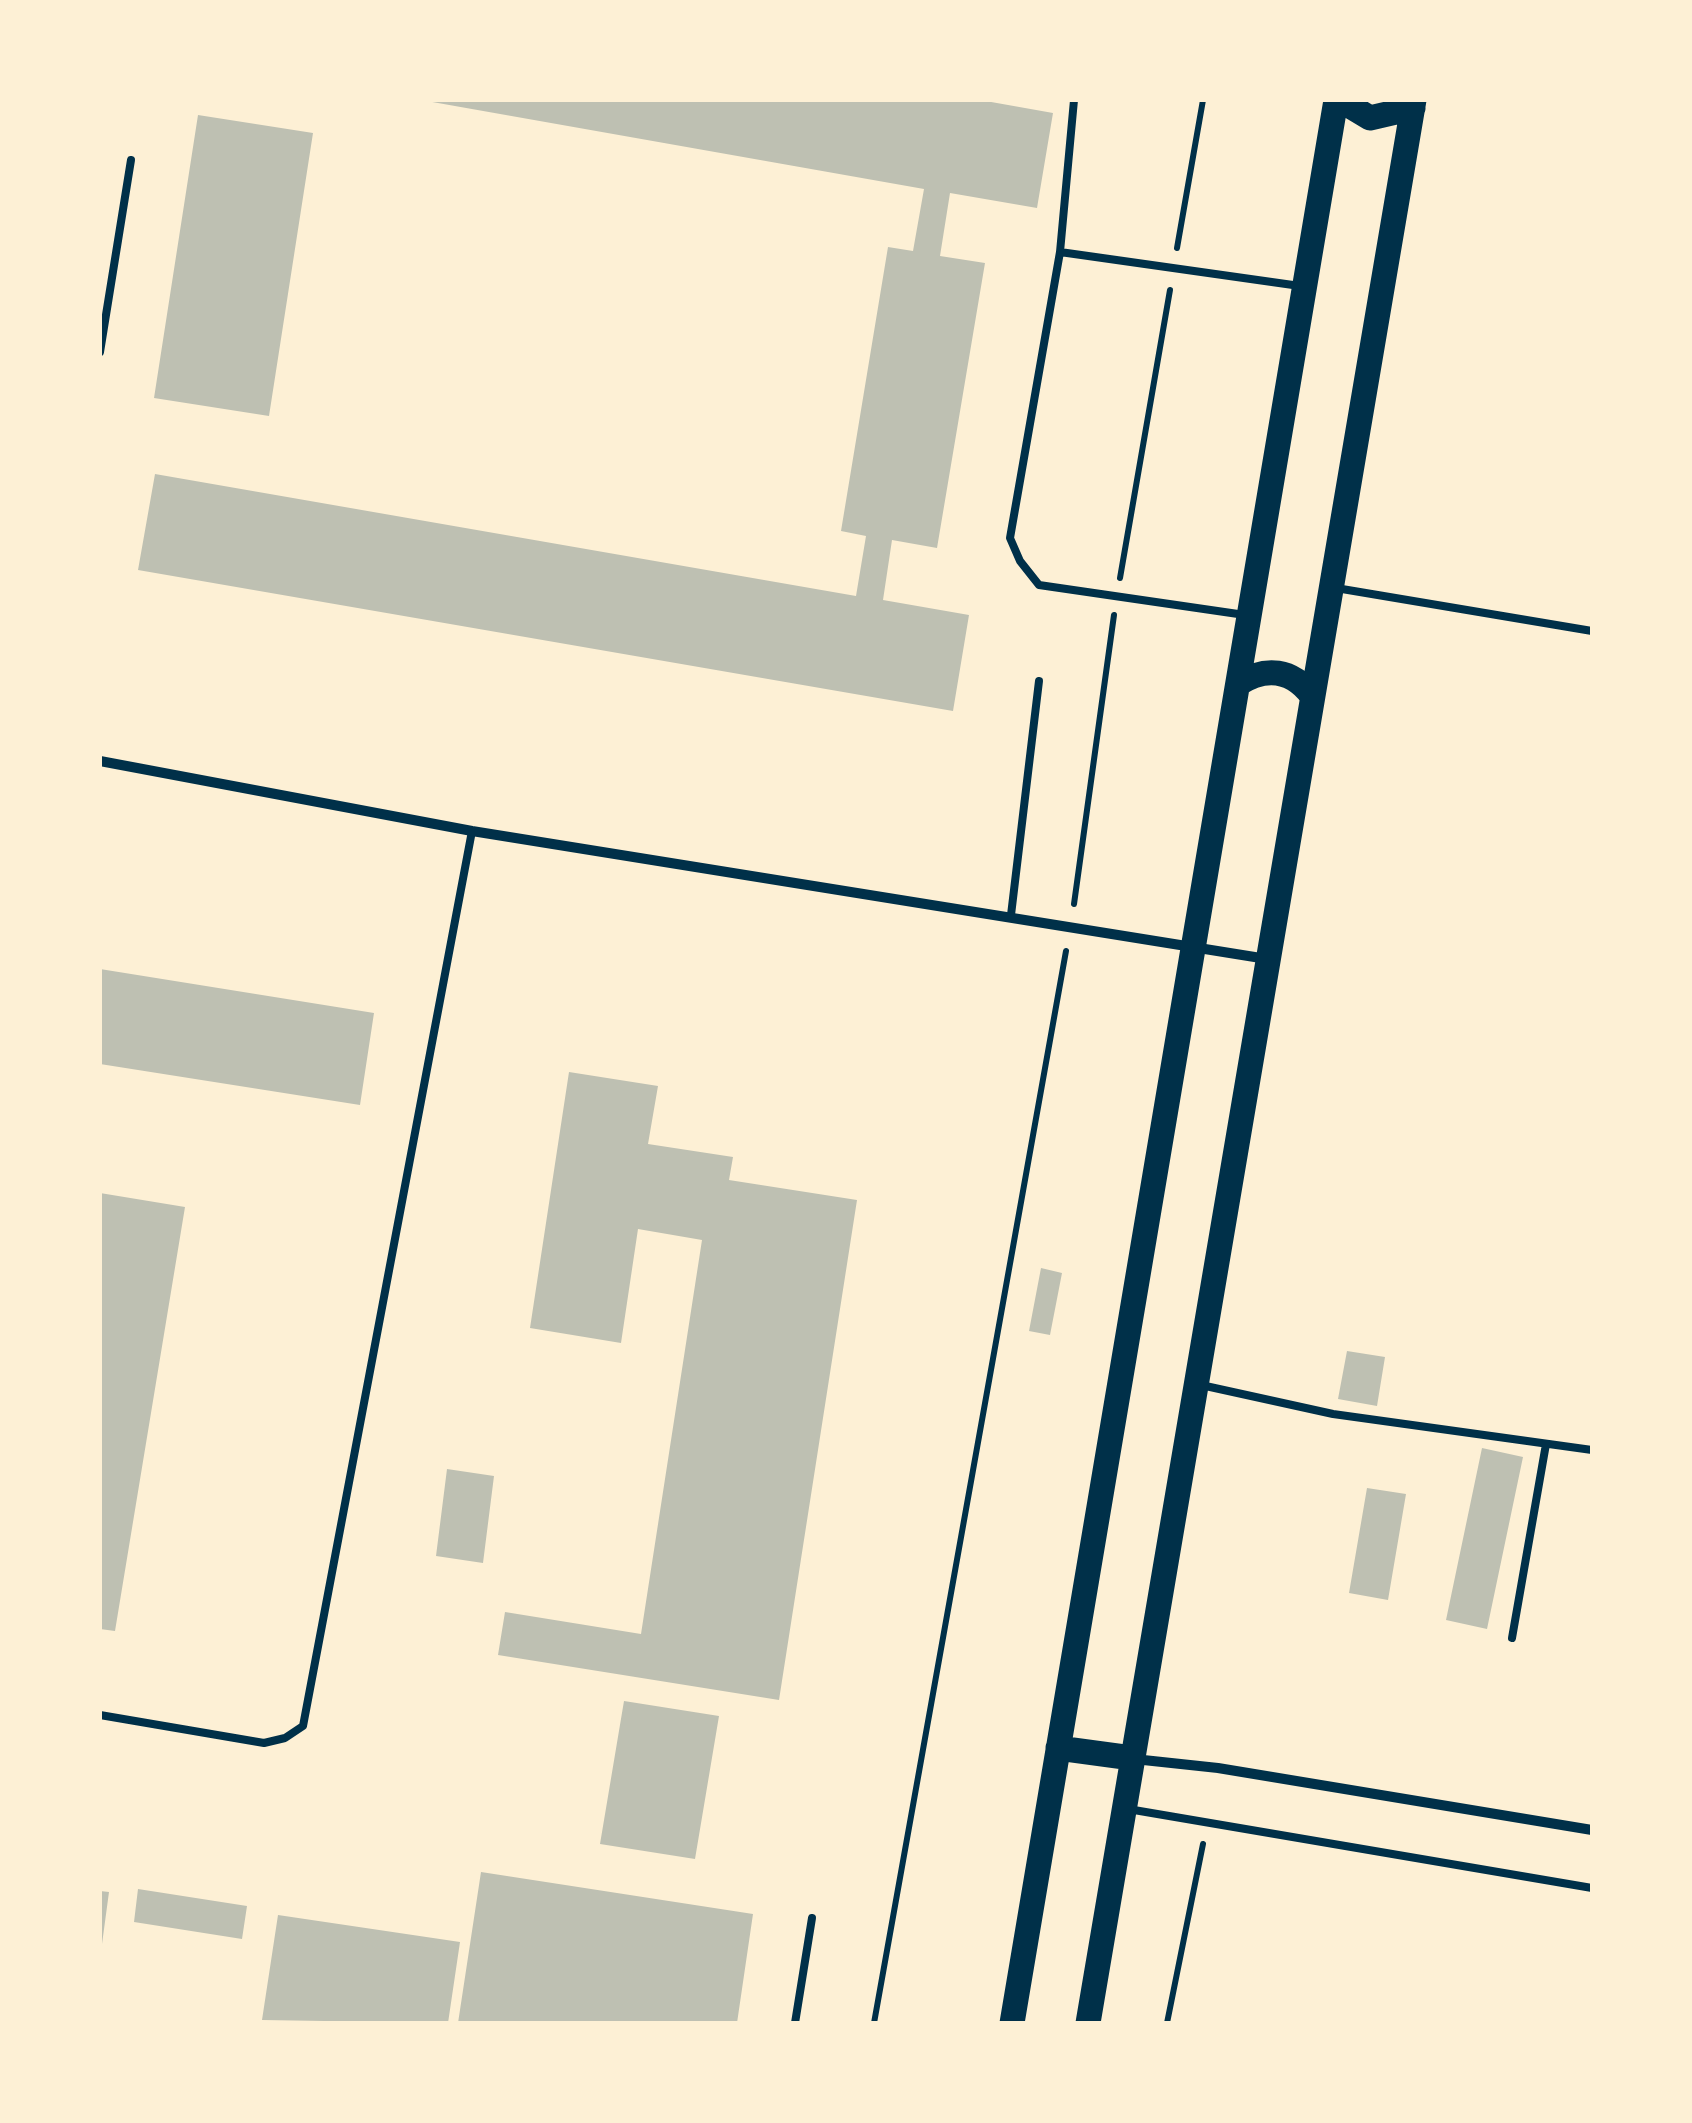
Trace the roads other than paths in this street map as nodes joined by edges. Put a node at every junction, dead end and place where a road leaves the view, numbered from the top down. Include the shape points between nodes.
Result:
1 (1074, 100) edge
2 (1338, 100) edge
3 (1414, 104) edge
4 (131, 160) dead end
5 (1060, 252) junction
6 (1305, 286) junction
7 (100, 352) edge
8 (1331, 587) junction
9 (1249, 615) junction
10 (1592, 631) edge
11 (1038, 680) dead end
12 (1238, 684) junction
13 (1312, 696) junction
14 (100, 761) edge
15 (472, 830) junction
16 (1011, 915) junction
17 (1194, 946) junction
18 (1268, 960) junction
19 (1196, 1384) junction
20 (1546, 1444) junction
21 (1592, 1450) edge
22 (1512, 1638) dead end
23 (100, 1715) edge
24 (1058, 1748) junction
25 (1132, 1758) junction
26 (1124, 1808) junction
27 (1592, 1830) edge
28 (1592, 1888) edge
29 (812, 1918) dead end
30 (794, 2023) edge
31 (1012, 2023) edge
32 (1088, 2023) edge

1 - 5 lane
2 - 3 main road via 1370,118
2 - 6 main road
3 - 8 main road
4 - 7 lane
5 - 6 lane
5 - 9 lane via 1010,538 1020,561 1039,585
6 - 9 main road
8 - 10 lane
8 - 13 main road
9 - 12 main road
11 - 16 lane
12 - 13 main road via 1257,673 1280,672
12 - 17 main road
13 - 18 main road
14 - 15 street
15 - 16 street
15 - 23 lane via 303,1726 264,1743
16 - 17 street
17 - 18 street
17 - 24 main road
18 - 19 main road
19 - 20 lane via 1333,1414
19 - 25 main road
20 - 21 lane
20 - 22 lane
24 - 25 main road
24 - 31 main road
25 - 26 main road
25 - 27 street
26 - 28 lane
26 - 32 main road
29 - 30 lane

